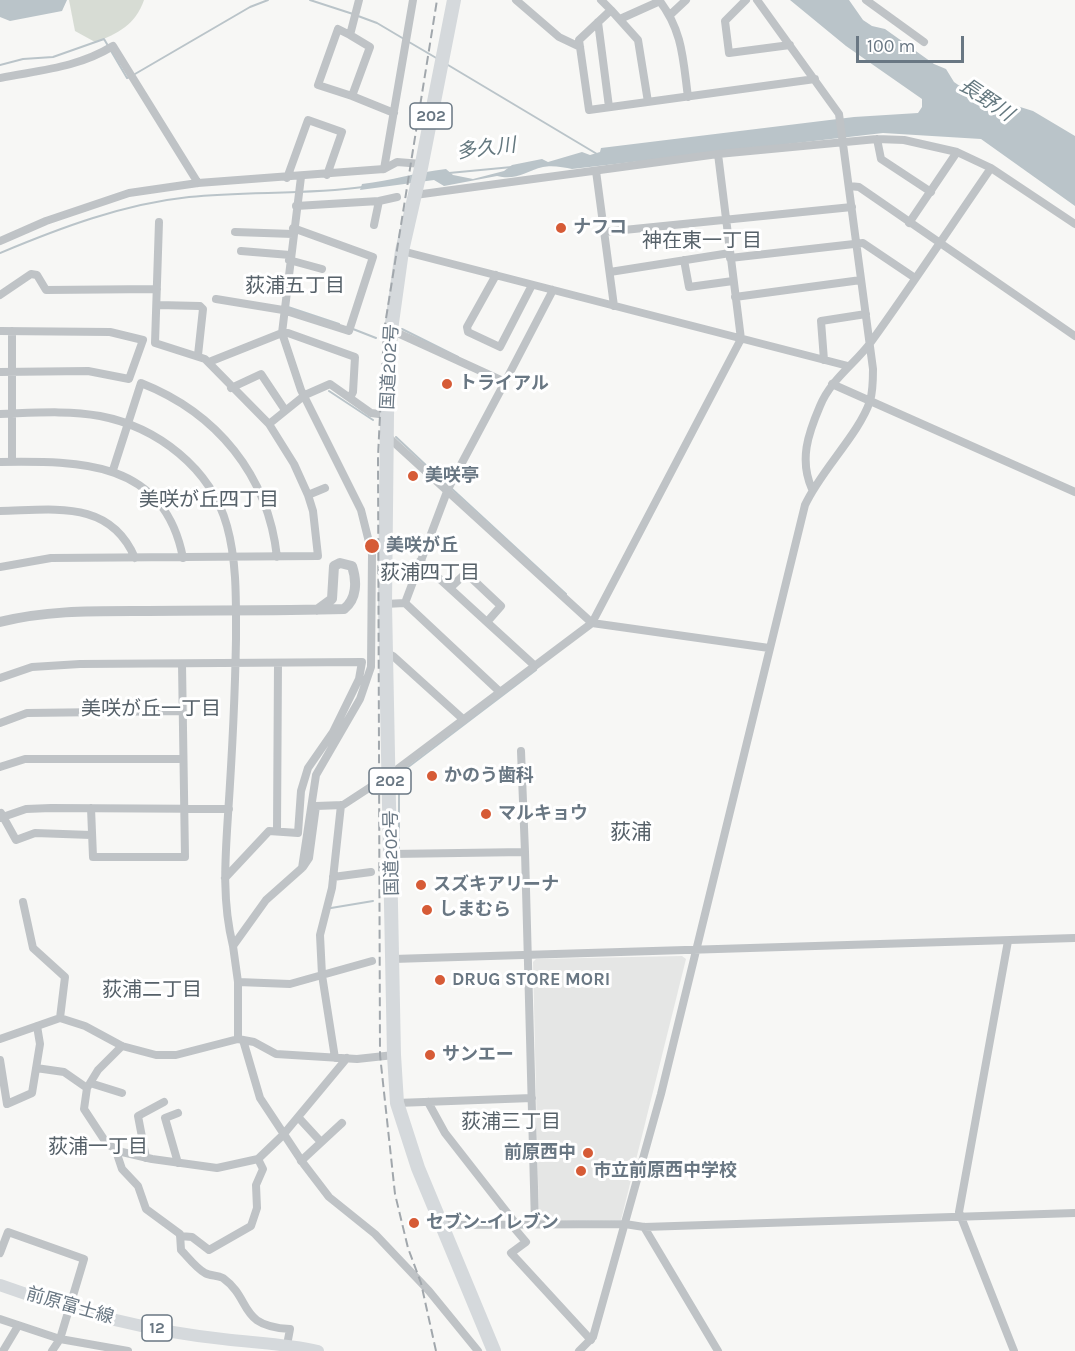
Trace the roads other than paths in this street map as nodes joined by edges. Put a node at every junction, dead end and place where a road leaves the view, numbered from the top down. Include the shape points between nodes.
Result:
1 (359, 0) edge
2 (413, 0) edge
3 (454, 0) edge
4 (516, 0) edge
5 (601, 0) edge
6 (659, 0) edge
7 (686, 0) edge
8 (746, 0) edge
9 (757, 0) edge
10 (867, 0) edge
11 (611, 10) junction
12 (670, 15) junction
13 (620, 19) junction
14 (598, 22) junction
15 (350, 35) junction
16 (924, 42) dead end
17 (790, 45) junction
18 (580, 47) junction
19 (0, 78) edge
20 (815, 79) junction
21 (352, 96) junction
22 (688, 97) junction
23 (648, 102) junction
24 (609, 107) junction
25 (394, 113) junction
26 (877, 139) junction
27 (843, 142) junction
28 (957, 152) junction
29 (718, 154) junction
30 (422, 166) junction
31 (991, 168) junction
32 (384, 169) junction
33 (596, 171) junction
34 (327, 175) junction
35 (301, 177) junction
36 (287, 178) junction
37 (198, 183) junction
38 (849, 186) junction
39 (931, 192) junction
40 (415, 195) junction
41 (397, 197) dead end
42 (379, 201) junction
43 (297, 206) junction
44 (852, 207) junction
45 (726, 218) junction
46 (159, 222) dead end
47 (909, 223) junction
48 (1075, 224) edge
49 (374, 225) dead end
50 (293, 231) junction
51 (235, 232) dead end
52 (604, 232) junction
53 (0, 242) edge
54 (857, 243) junction
55 (939, 243) junction
56 (402, 250) junction
57 (241, 251) dead end
58 (730, 255) junction
59 (290, 257) junction
60 (684, 260) junction
61 (322, 269) dead end
62 (610, 272) junction
63 (496, 275) junction
64 (915, 278) junction
65 (861, 280) junction
66 (733, 281) junction
67 (532, 285) junction
68 (158, 290) junction
69 (553, 290) junction
70 (0, 294) edge
71 (735, 297) junction
72 (216, 299) dead end
73 (158, 305) junction
74 (614, 306) junction
75 (283, 310) junction
76 (866, 314) junction
77 (391, 330) junction
78 (0, 331) edge
79 (12, 331) junction
80 (282, 333) junction
81 (1075, 336) edge
82 (741, 339) junction
83 (869, 344) junction
84 (198, 355) junction
85 (824, 360) junction
86 (209, 362) junction
87 (848, 366) junction
88 (0, 372) edge
89 (13, 372) junction
90 (505, 382) junction
91 (832, 384) junction
92 (231, 388) junction
93 (304, 395) junction
94 (350, 398) junction
95 (870, 401) junction
96 (285, 410) junction
97 (12, 413) junction
98 (0, 414) edge
99 (387, 415) junction
100 (128, 424) junction
101 (269, 424) junction
102 (387, 436) junction
103 (0, 462) edge
104 (12, 462) junction
105 (113, 471) junction
106 (450, 487) junction
107 (325, 488) dead end
108 (812, 489) junction
109 (1075, 492) edge
110 (308, 495) junction
111 (0, 511) edge
112 (277, 557) junction
113 (135, 558) junction
114 (183, 558) junction
115 (234, 558) junction
116 (420, 561) junction
117 (0, 567) edge
118 (450, 588) junction
119 (405, 603) junction
120 (385, 604) junction
121 (236, 609) junction
122 (317, 610) junction
123 (0, 622) edge
124 (487, 622) junction
125 (592, 623) junction
126 (770, 648) junction
127 (385, 652) junction
128 (235, 663) junction
129 (278, 663) junction
130 (182, 664) junction
131 (535, 666) junction
132 (0, 678) edge
133 (500, 692) junction
134 (182, 711) junction
135 (464, 720) junction
136 (0, 723) edge
137 (521, 751) dead end
138 (433, 753) dead end
139 (418, 754) junction
140 (183, 759) junction
141 (0, 767) edge
142 (390, 775) junction
143 (341, 805) junction
144 (183, 807) junction
145 (91, 808) junction
146 (229, 809) junction
147 (1, 816) edge
148 (277, 831) junction
149 (92, 835) junction
150 (525, 852) junction
151 (392, 854) junction
152 (302, 868) junction
153 (371, 872) dead end
154 (333, 877) junction
155 (225, 878) junction
156 (23, 902) dead end
157 (1075, 938) edge
158 (1008, 941) junction
159 (233, 946) junction
160 (695, 950) junction
161 (527, 955) junction
162 (393, 959) junction
163 (372, 961) dead end
164 (322, 975) junction
165 (238, 982) junction
166 (60, 1018) junction
167 (37, 1026) junction
168 (0, 1040) edge
169 (241, 1040) junction
170 (122, 1046) junction
171 (394, 1055) junction
172 (335, 1058) junction
173 (347, 1058) junction
174 (0, 1060) edge
175 (36, 1068) junction
176 (88, 1085) junction
177 (122, 1093) dead end
178 (532, 1098) junction
179 (164, 1102) dead end
180 (428, 1102) junction
181 (398, 1103) junction
182 (178, 1113) dead end
183 (298, 1118) junction
184 (342, 1123) dead end
185 (283, 1135) junction
186 (321, 1142) junction
187 (115, 1148) junction
188 (146, 1158) junction
189 (258, 1159) junction
190 (301, 1161) junction
191 (178, 1163) junction
192 (1075, 1212) edge
193 (961, 1217) junction
194 (516, 1224) junction
195 (535, 1224) junction
196 (625, 1224) junction
197 (441, 1225) junction
198 (644, 1227) junction
199 (180, 1236) junction
200 (0, 1253) edge
201 (0, 1285) edge
202 (69, 1307) junction
203 (0, 1319) edge
204 (18, 1326) junction
205 (60, 1339) junction
206 (591, 1340) junction
207 (288, 1345) junction
208 (104, 1349) edge
209 (3, 1351) edge
210 (52, 1351) edge
211 (128, 1351) edge
212 (318, 1351) edge
213 (478, 1351) edge
214 (494, 1351) edge
215 (579, 1351) edge
216 (718, 1351) edge
217 (1014, 1351) edge

1 - 15 street
2 - 25 street
3 - 30 highway, 202
4 - 18 street via 559,37
5 - 11 street
6 - 12 street
6 - 13 street
7 - 12 street
8 - 17 street via 725,21 729,53
9 - 17 street
10 - 16 street
11 - 13 street
11 - 14 street
12 - 22 street via 680,38
13 - 23 street via 638,40
14 - 18 street via 579,40
14 - 24 street
15 - 21 street via 370,47
15 - 21 street via 338,30 318,85
17 - 20 street
18 - 24 street via 589,110
19 - 37 street via 71,66 110,48
20 - 22 street
20 - 27 street via 839,114
21 - 25 street
22 - 23 street
23 - 24 street
25 - 32 street
26 - 27 street
26 - 28 street via 904,140
26 - 39 street via 881,159
27 - 29 street
27 - 38 street
28 - 31 street
28 - 39 street
29 - 33 street
29 - 45 street
30 - 32 street via 397,162
30 - 40 highway, 202
31 - 48 street
31 - 55 street
32 - 34 street
33 - 40 street
33 - 52 street
34 - 35 street
34 - 36 street via 342,132 308,120
35 - 36 street
35 - 43 street
36 - 37 street
37 - 53 street via 129,193 46,221
38 - 44 street
38 - 47 street via 859,187
39 - 47 street
40 - 56 highway, 国道202号 / 202
41 - 42 street
42 - 43 street
42 - 49 street
43 - 50 street
44 - 45 street
44 - 54 street
45 - 52 street
45 - 58 street
46 - 68 street
47 - 55 street
50 - 51 street
50 - 59 street
50 - 75 street via 373,256 350,328
52 - 62 street
54 - 58 street
54 - 64 street
54 - 65 street
55 - 64 street
55 - 81 street
56 - 63 street
56 - 77 highway, 国道202号 / 202
57 - 59 street
58 - 60 street
58 - 66 street
59 - 61 street
59 - 75 street
60 - 62 street
60 - 66 street via 689,287
62 - 74 street
63 - 67 street
63 - 67 street via 467,327 468,332 500,347
64 - 83 street
65 - 71 street
65 - 76 street
66 - 71 street
67 - 69 street
68 - 70 street via 46,290 37,275 31,274
68 - 73 street
69 - 74 street
69 - 90 street
71 - 82 street
72 - 75 street
73 - 84 street via 155,343
73 - 84 street via 203,309
74 - 82 street
75 - 80 street
76 - 83 street
76 - 85 street via 821,321
77 - 90 street
77 - 99 highway, 国道202号 / 202
78 - 79 street
79 - 89 street
79 - 89 street via 111,332 142,340 129,380 88,371
80 - 86 street
80 - 93 street
80 - 94 street via 355,357 354,392
82 - 85 street
82 - 125 street
83 - 87 street
83 - 95 street via 873,369
84 - 86 street
85 - 87 street
86 - 92 street
87 - 91 street
88 - 89 street
89 - 97 street
90 - 106 street
91 - 95 street
91 - 108 street via 820,404 804,450 806,476
92 - 96 street via 261,374
92 - 101 street
93 - 94 street via 330,384
93 - 96 street
93 - 152 street via 361,510 372,554 371,667 360,699 316,775
94 - 99 street via 371,413
95 - 108 street
95 - 109 street
96 - 101 street
97 - 98 street
97 - 100 street via 81,414
97 - 104 street
99 - 102 highway, 国道202号 / 202
100 - 105 street
100 - 112 street via 141,383 194,410 235,451 265,501
100 - 115 street via 162,441 198,472 220,507
101 - 110 street
102 - 106 street
102 - 120 highway, 国道202号 / 202
103 - 104 street
104 - 105 street via 81,463
105 - 114 street via 146,490 165,512 180,540
106 - 116 street
106 - 125 street
107 - 110 street
108 - 126 street
110 - 112 street via 314,511 318,556
111 - 113 street via 91,514 108,521 126,538
112 - 115 street
113 - 114 street
113 - 117 street via 51,558
114 - 115 street
115 - 121 street
116 - 118 street
116 - 119 street
118 - 124 street
118 - 124 street via 466,573 473,579 501,606
119 - 120 street
119 - 133 street
120 - 127 highway, 国道202号 / 202
121 - 122 street
121 - 123 street via 77,612 26,615
121 - 128 street
122 - 122 street via 332,598 334,566 352,566 355,593 349,605 344,609
124 - 131 street
125 - 126 street
125 - 131 street
126 - 160 street
127 - 135 street
127 - 142 highway, 国道202号 / 202
128 - 129 street
128 - 130 street
128 - 146 street
129 - 148 street
129 - 148 street via 362,662 359,679 333,732 308,768 301,791 298,833
130 - 132 street via 80,663 32,667
130 - 134 street
131 - 133 street
133 - 135 street
134 - 136 street via 27,713
134 - 140 street
135 - 139 street
137 - 150 street
138 - 139 street
139 - 142 street
140 - 141 street via 25,759
140 - 144 street
142 - 143 street
142 - 151 highway, 国道202号 / 202
143 - 152 street via 316,806 309,858
143 - 154 street
144 - 145 street
144 - 146 street
144 - 149 street via 185,857 93,857
145 - 147 street via 26,809
145 - 149 street
146 - 155 street
147 - 149 street via 16,840 35,833
148 - 155 street via 269,831
150 - 151 street
150 - 161 street
151 - 162 highway, 国道202号 / 202
152 - 159 street via 266,900
153 - 154 street
154 - 164 street via 320,935
155 - 159 street via 226,916
156 - 166 street via 33,948 65,977
157 - 158 street
158 - 160 street
158 - 193 street
159 - 165 street
160 - 161 street
160 - 196 street
161 - 162 street
161 - 178 street
162 - 171 highway, 国道202号 / 202
163 - 164 street
164 - 165 street via 290,984
164 - 172 street
165 - 169 street
166 - 167 street
166 - 170 street
167 - 168 street
167 - 175 street via 40,1044
169 - 170 street via 176,1055 156,1055
169 - 172 street via 276,1054
169 - 185 street via 260,1098
170 - 176 street
171 - 173 street
171 - 181 highway, 国道202号 / 202
172 - 173 street
173 - 183 street
174 - 175 street via 7,1104 32,1093
175 - 176 street via 64,1072
176 - 177 street
176 - 187 street via 84,1109 107,1144
178 - 180 street
178 - 195 street
179 - 188 street via 138,1116
180 - 181 street
180 - 194 street via 445,1132
181 - 197 highway, 国道202号 / 202
182 - 191 street via 165,1118
183 - 185 street
183 - 186 street
184 - 186 street
185 - 189 street
185 - 190 street
186 - 190 street
187 - 188 street
187 - 199 street via 122,1169 138,1186 146,1209
188 - 191 street
189 - 191 street via 217,1168
189 - 199 street via 263,1169 256,1185 251,1227 209,1250 192,1237
190 - 213 street via 329,1197 375,1234 429,1291
192 - 193 street
193 - 198 street
193 - 217 street
194 - 195 street
194 - 197 street
194 - 206 street via 515,1229 526,1242 512,1253
195 - 196 street
196 - 198 street
196 - 206 street
197 - 214 highway, 国道202号 / 202
198 - 216 street
199 - 207 street via 181,1250 205,1273 221,1277 235,1290 246,1312 267,1326 290,1329
200 - 202 street via 8,1232 84,1259
201 - 202 main road, 前原富士線 / 12
202 - 205 street
202 - 207 main road, 前原富士線 / 12 via 222,1339
203 - 204 street
204 - 205 street
204 - 209 street
205 - 208 street
205 - 210 street
206 - 215 street
207 - 212 main road, 前原富士線 / 12
208 - 211 street

